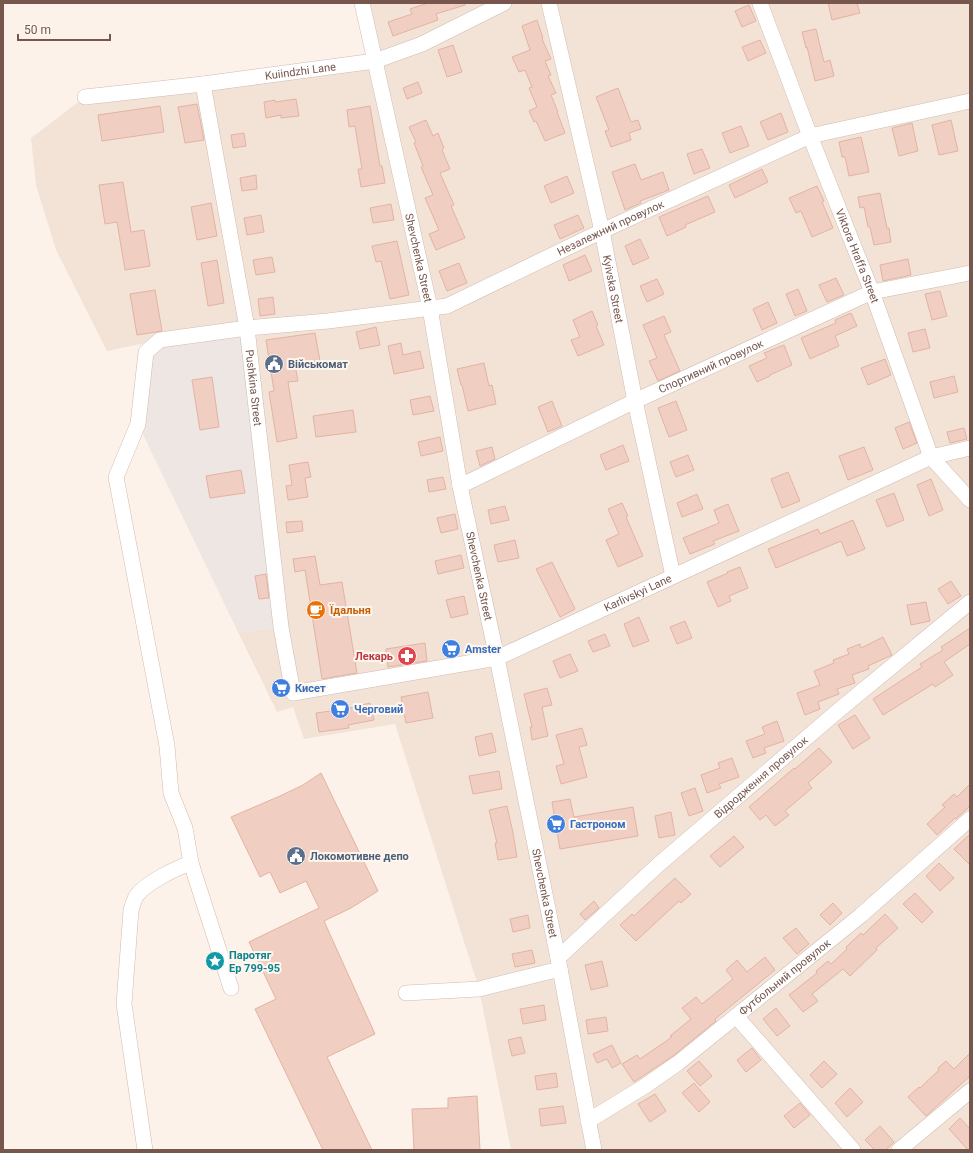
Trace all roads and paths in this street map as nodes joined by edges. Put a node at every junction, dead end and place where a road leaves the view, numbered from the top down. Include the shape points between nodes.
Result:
1 (362, 3) edge
2 (504, 3) edge
3 (549, 3) edge
4 (760, 3) edge
5 (375, 61) junction
6 (203, 84) junction
7 (85, 97) dead end
8 (970, 101) edge
9 (810, 136) junction
10 (602, 230) junction
11 (970, 273) edge
12 (872, 292) junction
13 (430, 308) junction
14 (247, 328) junction
15 (635, 401) junction
16 (970, 448) edge
17 (931, 458) junction
18 (460, 486) junction
19 (970, 500) edge
20 (673, 576) junction
21 (970, 602) edge
22 (497, 658) junction
23 (293, 693) joint
24 (970, 819) edge
25 (191, 863) junction
26 (559, 963) junction
27 (231, 988) dead end
28 (406, 993) dead end
29 (736, 1016) junction
30 (970, 1091) edge
31 (588, 1121) junction
32 (145, 1150) edge
33 (594, 1150) edge
34 (854, 1150) edge
35 (899, 1150) edge

1 - 5 street, Shevchenka Street
2 - 5 street, Kuiindzhi Lane via 422,44
3 - 10 street, Kyivska Street
4 - 9 street, Viktora Hraffa Street
5 - 6 street, Kuiindzhi Lane
5 - 13 street, Shevchenka Street
6 - 7 street, Kuiindzhi Lane
6 - 14 street, Pushkina Street
8 - 9 street, Незалежний провулок
9 - 10 street, Незалежний провулок
9 - 12 street, Viktora Hraffa Street
10 - 13 street, Незалежний провулок via 447,306
10 - 15 street, Kyivska Street
11 - 12 street, Спортивний провулок
12 - 15 street, Спортивний провулок
12 - 17 street, Viktora Hraffa Street
13 - 14 street, Незалежний провулок
13 - 18 street, Shevchenka Street
14 - 23 street, Pushkina Street via 281,626
14 - 25 street, Незалежний провулок via 160,340 146,352 138,424 116,477 167,746 172,793 185,828
15 - 18 street, Спортивний провулок
15 - 20 street, Kyivska Street
16 - 17 street, Karlіvskyi Lane
17 - 19 street, Viktora Hraffa Street
17 - 20 street, Karlіvskyi Lane
18 - 22 street, Shevchenka Street
20 - 22 street, Karlіvskyi Lane
21 - 26 street, Відродження провулок via 664,860
22 - 23 street, Karlіvskyi Lane
22 - 26 street, Shevchenka Street
24 - 29 street, Футбольний провулок via 860,916
25 - 27 street, Незалежний провулок
25 - 32 street via 145,886 136,896 131,910 124,1004
26 - 28 street via 480,989
26 - 31 street, Shevchenka Street
29 - 31 street, Футбольний провулок via 678,1063
29 - 34 street
30 - 35 street
31 - 33 street, Shevchenka Street

